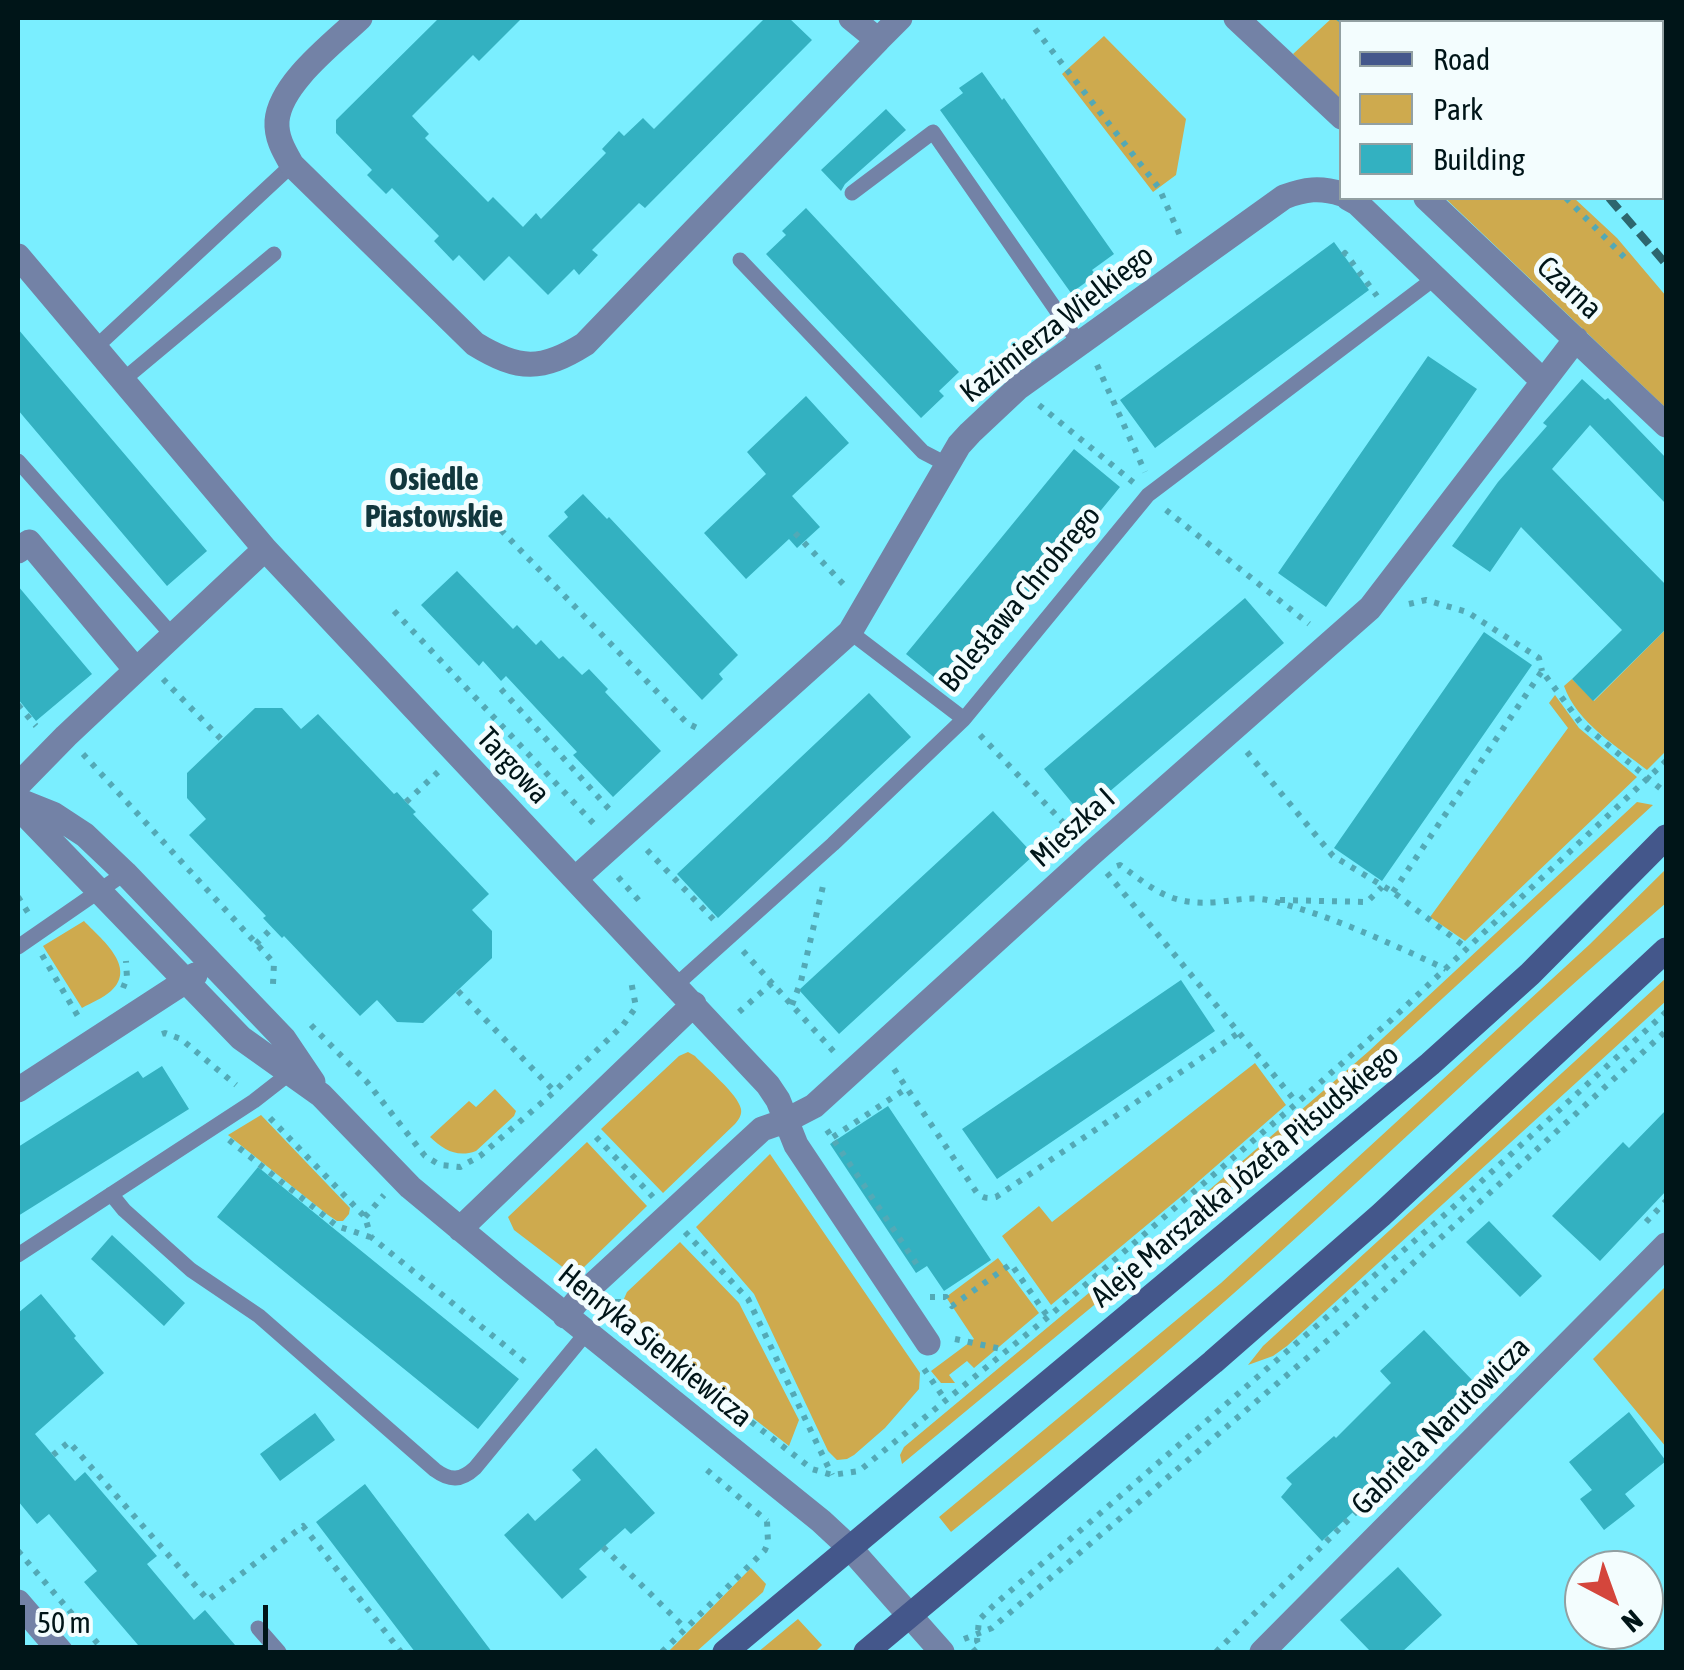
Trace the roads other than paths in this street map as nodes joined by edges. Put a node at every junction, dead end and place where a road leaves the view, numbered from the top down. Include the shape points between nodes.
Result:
1 (360, 18) edge
2 (851, 18) edge
3 (900, 18) edge
4 (1236, 18) edge
5 (878, 40) junction
6 (1339, 114) edge
7 (292, 165) junction
8 (852, 193) dead end
9 (1339, 194) edge
10 (1351, 200) edge
11 (1428, 200) edge
12 (274, 254) dead end
13 (18, 256) edge
14 (740, 260) dead end
15 (1434, 278) junction
16 (1576, 340) junction
17 (96, 347) junction
18 (1087, 350) junction
19 (124, 380) junction
20 (1543, 381) junction
21 (1666, 425) edge
22 (18, 461) edge
23 (948, 465) junction
24 (265, 549) junction
25 (18, 551) edge
26 (850, 632) junction
27 (173, 636) junction
28 (141, 665) junction
29 (964, 719) junction
30 (18, 785) edge
31 (18, 804) edge
32 (1666, 837) edge
33 (125, 872) junction
34 (575, 880) junction
35 (99, 892) junction
36 (25, 942) edge
37 (1666, 950) edge
38 (210, 962) junction
39 (185, 983) junction
40 (676, 985) junction
41 (694, 1004) junction
42 (296, 1068) junction
43 (18, 1090) edge
44 (785, 1121) junction
45 (112, 1194) junction
46 (460, 1229) junction
47 (1666, 1245) edge
48 (18, 1255) edge
49 (566, 1316) junction
50 (587, 1332) junction
51 (928, 1343) road end
52 (849, 1547) junction
53 (18, 1602) edge
54 (910, 1616) junction
55 (258, 1628) dead end
56 (950, 1648) edge
57 (61, 1652) edge
58 (279, 1652) edge
59 (725, 1652) edge
60 (866, 1652) edge
61 (1262, 1652) edge

1 - 7 street via 286,96 278,132
2 - 5 street
3 - 5 street
4 - 6 street
5 - 7 street via 585,344 560,359 531,365 502,360 476,344
7 - 17 lane
8 - 18 lane via 933,132
9 - 18 street, Kazimierza Wielkiego via 1320,188 1284,196
10 - 15 street, Kazimierza Wielkiego
11 - 16 street, Czarna
12 - 19 lane
13 - 17 street, Targowa
14 - 23 lane via 924,452
15 - 20 street, Kazimierza Wielkiego
15 - 29 lane, Bolesława Chrobrego via 1148,496
16 - 20 street, Mieszka I
16 - 21 street, Czarna
17 - 19 street, Targowa
18 - 23 street, Kazimierza Wielkiego via 1019,387 970,433
19 - 24 street, Targowa
20 - 44 street, Mieszka I via 1370,608 814,1106
22 - 27 lane
23 - 26 street, Kazimierza Wielkiego
24 - 27 street
24 - 34 street, Targowa
25 - 28 street via 28,542
26 - 29 lane
26 - 34 street, Kazimierza Wielkiego
27 - 28 street
28 - 30 street
29 - 40 lane, Bolesława Chrobrego
31 - 33 street, Henryka Sienkiewicza via 70,823
31 - 35 street, Henryka Sienkiewicza
32 - 52 main road, Aleje Marszałka Józefa Piłsudskiego via 1430,1064
33 - 35 lane
33 - 38 street, Henryka Sienkiewicza
34 - 40 street, Targowa
35 - 36 lane
35 - 39 street, Henryka Sienkiewicza
37 - 54 main road via 1325,1264
38 - 39 street
38 - 42 street, Henryka Sienkiewicza via 284,1040
39 - 42 street, Henryka Sienkiewicza via 240,1038
39 - 43 street
40 - 41 street, Targowa
41 - 44 street, Targowa via 774,1092
41 - 46 street
42 - 45 lane
42 - 46 street, Henryka Sienkiewicza via 410,1187
44 - 49 street, Mieszka I via 762,1129
44 - 51 street, Targowa
45 - 48 lane
45 - 50 lane via 191,1270 258,1316 451,1478 475,1468
46 - 49 street, Henryka Sienkiewicza
47 - 61 street, Gabriela Narutowicza
49 - 50 street, Henryka Sienkiewicza
50 - 52 street, Henryka Sienkiewicza
52 - 54 street, Henryka Sienkiewicza
52 - 59 main road, Aleje Marszałka Józefa Piłsudskiego
53 - 57 street
54 - 56 street, Henryka Sienkiewicza
54 - 60 main road
55 - 58 lane

